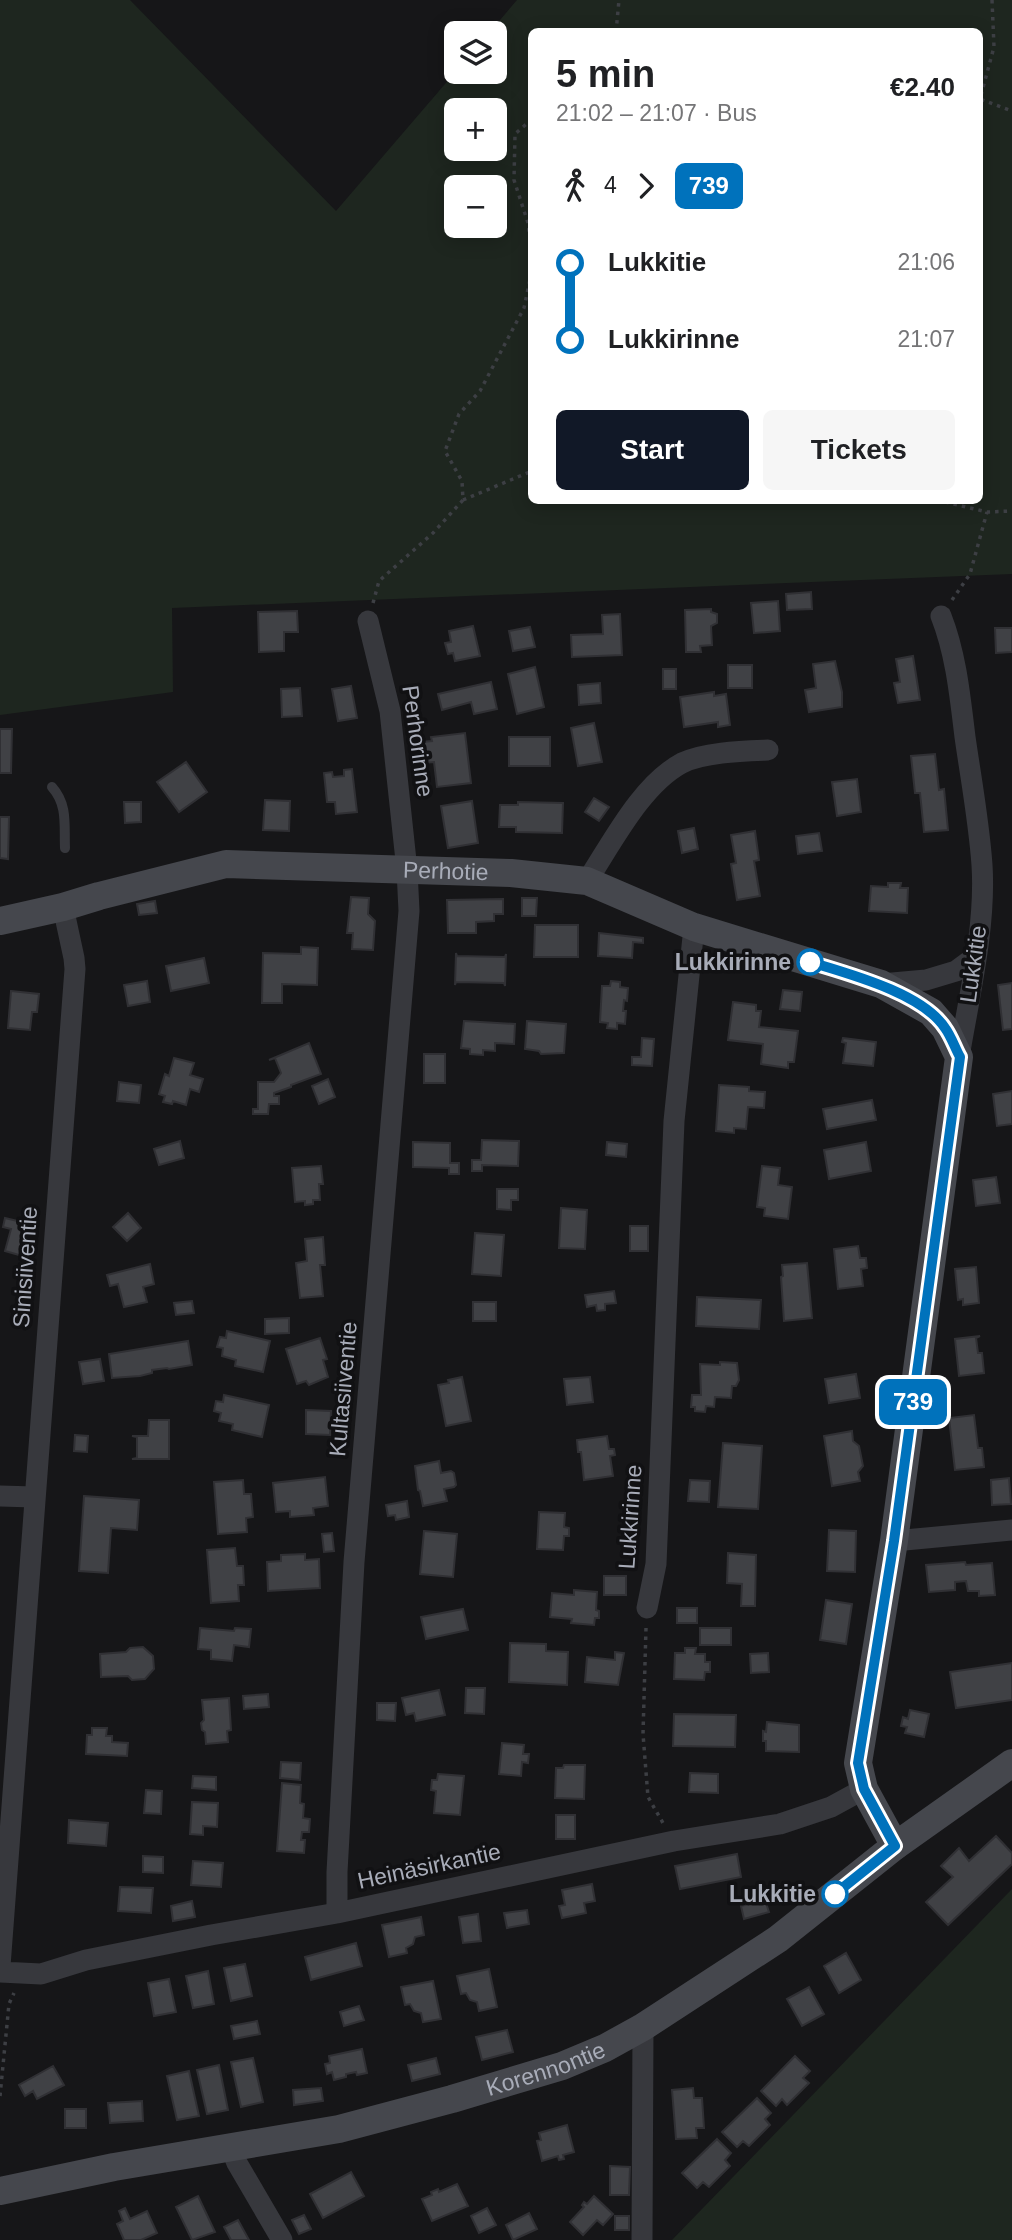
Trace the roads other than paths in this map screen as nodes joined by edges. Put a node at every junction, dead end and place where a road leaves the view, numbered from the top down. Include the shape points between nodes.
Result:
1 (941, 616) road end
2 (368, 621) road end
3 (768, 750) dead end
4 (52, 787) dead end
5 (65, 848) dead end
6 (407, 870) junction
7 (587, 881) junction
8 (63, 907) junction
9 (0, 921) edge
10 (694, 926) junction
11 (975, 957) junction
12 (881, 984) junction
13 (960, 1057) junction
14 (0, 1496) edge
15 (34, 1497) junction
16 (1012, 1530) edge
17 (894, 1541) junction
18 (647, 1608) road end
19 (1012, 1763) edge
20 (864, 1789) junction
21 (895, 1846) junction
22 (337, 1913) junction
23 (0, 1966) edge
24 (0, 1972) edge
25 (643, 2027) junction
26 (231, 2148) junction
27 (0, 2191) edge
28 (282, 2240) edge
29 (642, 2240) edge

1 - 11 street, Lukkitie via 958,687 982,866
2 - 6 street, Perhorinne via 390,711
3 - 7 street via 722,753 683,763 646,791
4 - 5 lane via 64,807
6 - 7 street, Perhotie
6 - 8 street, Perhotie via 226,864
6 - 22 street, Kultasiiventie via 409,911 354,1562
7 - 10 street, Perhotie
8 - 9 street, Perhotie
8 - 15 street, Sinisiiventie via 75,970
10 - 12 street, Perhotie
10 - 18 street, Lukkirinne via 674,1121 656,1564
11 - 12 street, Perhotie via 956,971 936,977
11 - 13 street, Lukkitie
12 - 13 street, Perhotie via 931,1012 946,1028
13 - 17 street, Lukkitie
14 - 15 street
15 - 23 street, Sinisiiventie
16 - 17 street
17 - 20 street, Lukkitie via 858,1763
19 - 21 street, Korennontie
20 - 21 street, Lukkitie
20 - 22 street, Heinäsirkantie via 831,1807 780,1824 674,1841
21 - 25 street, Korennontie via 778,1939
22 - 24 street, Heinäsirkantie via 86,1960 41,1974
25 - 26 street, Korennontie via 562,2066 452,2099 339,2129
25 - 29 street
26 - 27 street, Korennontie
26 - 28 street

